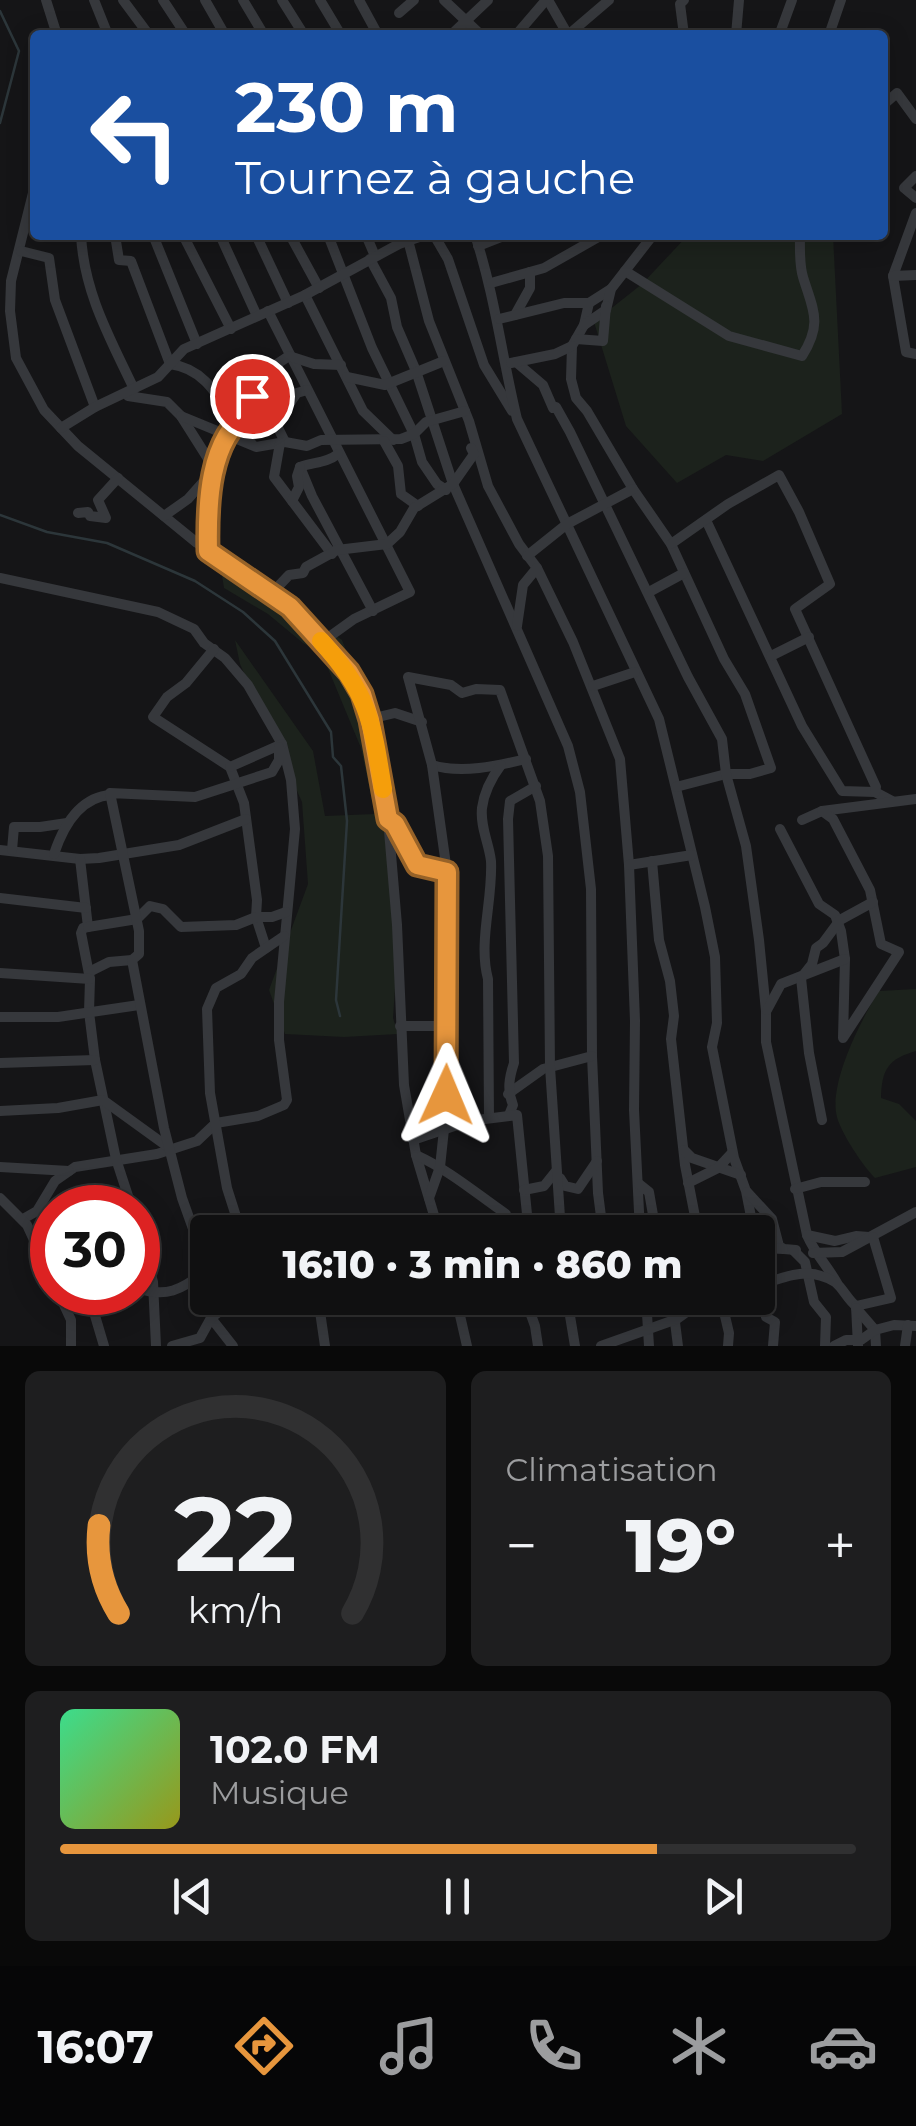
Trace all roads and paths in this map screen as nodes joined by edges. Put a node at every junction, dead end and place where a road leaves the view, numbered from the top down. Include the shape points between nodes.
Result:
1 (46, 0) edge
2 (94, 0) edge
3 (123, 0) edge
4 (163, 0) edge
5 (205, 0) edge
6 (242, 0) edge
7 (282, 0) edge
8 (320, 0) edge
9 (359, 0) edge
10 (414, 0) edge
11 (444, 0) edge
12 (488, 0) edge
13 (547, 0) edge
14 (609, 0) edge
15 (684, 0) edge
16 (739, 0) edge
17 (792, 0) edge
18 (841, 0) edge
19 (399, 14) dead end
20 (468, 21) junction
21 (55, 30) edge
22 (106, 30) edge
23 (145, 30) edge
24 (183, 30) edge
25 (222, 30) edge
26 (261, 30) edge
27 (301, 30) edge
28 (338, 30) edge
29 (375, 30) edge
30 (457, 30) edge
31 (476, 30) edge
32 (520, 30) edge
33 (565, 30) edge
34 (574, 30) edge
35 (683, 30) edge
36 (736, 30) edge
37 (781, 30) edge
38 (831, 30) edge
39 (888, 101) edge
40 (916, 119) edge
41 (916, 176) edge
42 (916, 198) edge
43 (30, 209) edge
44 (916, 213) edge
45 (82, 240) edge
46 (116, 240) edge
47 (155, 240) edge
48 (185, 240) edge
49 (223, 240) edge
50 (258, 240) edge
51 (293, 240) edge
52 (330, 240) edge
53 (368, 240) edge
54 (408, 240) joint
55 (437, 240) edge
56 (476, 240) edge
57 (593, 240) edge
58 (650, 240) edge
59 (800, 240) edge
60 (21, 251) junction
61 (373, 258) junction
62 (625, 271) junction
63 (530, 272) junction
64 (345, 273) junction
65 (916, 275) edge
66 (892, 276) junction
67 (490, 283) junction
68 (319, 288) junction
69 (530, 288) junction
70 (612, 289) junction
71 (306, 295) junction
72 (288, 303) junction
73 (588, 303) junction
74 (606, 305) junction
75 (549, 306) junction
76 (262, 313) junction
77 (515, 317) junction
78 (499, 319) junction
79 (584, 325) junction
80 (232, 329) junction
81 (574, 342) junction
82 (197, 344) junction
83 (916, 354) edge
84 (289, 356) junction
85 (444, 362) junction
86 (510, 363) junction
87 (170, 364) junction
88 (341, 365) junction
89 (416, 371) junction
90 (348, 377) junction
91 (389, 384) junction
92 (258, 386) junction
93 (134, 390) junction
94 (307, 390) junction
95 (120, 396) junction
96 (95, 407) junction
97 (181, 416) junction
98 (467, 416) junction
99 (516, 419) junction
100 (432, 421) junction
101 (276, 423) junction
102 (60, 428) junction
103 (233, 431) junction
104 (414, 434) junction
105 (332, 441) junction
106 (389, 441) junction
107 (283, 442) junction
108 (338, 454) junction
109 (300, 467) junction
110 (212, 469) junction
111 (118, 478) junction
112 (450, 487) junction
113 (633, 490) junction
114 (292, 500) junction
115 (602, 503) junction
116 (418, 506) junction
117 (78, 513) dead end
118 (164, 516) junction
119 (706, 520) junction
120 (567, 524) junction
121 (388, 544) junction
122 (672, 544) junction
123 (208, 551) junction
124 (337, 551) junction
125 (527, 556) junction
126 (537, 568) junction
127 (684, 573) junction
128 (0, 578) edge
129 (648, 592) junction
130 (272, 594) junction
131 (373, 611) junction
132 (517, 627) junction
133 (809, 637) junction
134 (322, 642) junction
135 (214, 649) junction
136 (771, 656) junction
137 (636, 672) junction
138 (592, 686) junction
139 (370, 720) junction
140 (422, 722) junction
141 (280, 745) junction
142 (526, 759) junction
143 (432, 765) junction
144 (501, 765) junction
145 (230, 767) junction
146 (726, 774) junction
147 (238, 785) junction
148 (536, 786) junction
149 (676, 787) junction
150 (875, 792) junction
151 (111, 795) junction
152 (916, 799) edge
153 (892, 801) junction
154 (822, 811) junction
155 (246, 819) junction
156 (388, 819) junction
157 (802, 820) dead end
158 (66, 822) junction
159 (780, 828) dead end
160 (6, 850) edge
161 (122, 853) junction
162 (54, 854) junction
163 (692, 855) junction
164 (80, 859) junction
165 (652, 861) junction
166 (629, 865) junction
167 (447, 872) junction
168 (0, 898) edge
169 (873, 902) junction
170 (86, 908) junction
171 (286, 912) junction
172 (256, 917) junction
173 (136, 919) junction
174 (838, 924) junction
175 (88, 926) junction
176 (284, 936) junction
177 (266, 948) junction
178 (845, 958) junction
179 (132, 960) junction
180 (0, 973) edge
181 (90, 976) junction
182 (801, 978) junction
183 (139, 1005) junction
184 (766, 1011) junction
185 (89, 1012) junction
186 (0, 1017) edge
187 (400, 1026) junction
188 (446, 1026) junction
189 (592, 1056) junction
190 (95, 1060) junction
191 (0, 1064) edge
192 (550, 1067) junction
193 (508, 1094) junction
194 (103, 1100) junction
195 (0, 1111) edge
196 (510, 1115) junction
197 (489, 1118) junction
198 (822, 1120) dead end
199 (216, 1122) junction
200 (444, 1128) junction
201 (414, 1140) junction
202 (169, 1148) junction
203 (684, 1150) junction
204 (732, 1154) junction
205 (416, 1155) junction
206 (116, 1159) junction
207 (597, 1161) junction
208 (0, 1166) edge
209 (440, 1167) junction
210 (718, 1168) junction
211 (69, 1171) junction
212 (556, 1172) junction
213 (741, 1175) junction
214 (688, 1182) junction
215 (865, 1182) dead end
216 (639, 1184) junction
217 (124, 1185) edge
218 (795, 1189) junction
219 (524, 1190) junction
220 (746, 1191) junction
221 (428, 1198) junction
222 (2, 1201) edge
223 (916, 1212) edge
224 (235, 1215) edge
225 (434, 1215) edge
226 (506, 1215) edge
227 (527, 1215) edge
228 (560, 1215) edge
229 (602, 1215) edge
230 (640, 1215) edge
231 (653, 1215) edge
232 (695, 1215) edge
233 (751, 1215) edge
234 (22, 1220) junction
235 (190, 1220) edge
236 (807, 1235) junction
237 (30, 1237) edge
238 (873, 1237) junction
239 (775, 1249) edge
240 (788, 1250) junction
241 (813, 1251) junction
242 (808, 1270) junction
243 (775, 1280) edge
244 (190, 1281) edge
245 (837, 1282) junction
246 (160, 1293) edge
247 (856, 1307) junction
248 (68, 1315) edge
249 (95, 1315) edge
250 (154, 1315) edge
251 (211, 1315) edge
252 (215, 1315) edge
253 (320, 1315) edge
254 (460, 1315) edge
255 (531, 1315) edge
256 (569, 1315) edge
257 (646, 1315) edge
258 (676, 1315) edge
259 (681, 1315) edge
260 (723, 1315) edge
261 (766, 1315) edge
262 (211, 1318) junction
263 (677, 1319) junction
264 (912, 1325) edge
265 (646, 1329) junction
266 (875, 1330) junction
267 (619, 1342) edge
268 (858, 1343) edge
269 (71, 1346) edge
270 (104, 1346) edge
271 (156, 1346) edge
272 (172, 1346) edge
273 (233, 1346) edge
274 (324, 1346) edge
275 (468, 1346) edge
276 (538, 1346) edge
277 (574, 1346) edge
278 (601, 1346) edge
279 (649, 1346) edge
280 (678, 1346) edge
281 (728, 1346) edge
282 (773, 1346) edge
283 (826, 1346) edge
284 (834, 1346) edge
285 (876, 1346) edge
286 (905, 1346) edge

1 - 21 street
2 - 22 street
3 - 23 street
4 - 24 street
5 - 25 street
6 - 26 street
7 - 27 street
8 - 28 street
9 - 29 street
10 - 19 street
11 - 20 street
12 - 20 street
13 - 32 street
13 - 33 street
14 - 34 street
15 - 35 street
16 - 36 street
17 - 37 street
18 - 38 street
20 - 30 street
20 - 31 street
39 - 40 street via 897,94
41 - 42 street via 904,188
43 - 60 street
44 - 66 street
45 - 93 street via 102,326
46 - 87 street
47 - 82 street
48 - 80 street
49 - 76 street
50 - 72 street
51 - 68 street
52 - 64 street
53 - 61 street
54 - 61 street
54 - 85 street
55 - 99 street via 492,382
56 - 67 street
57 - 63 street
58 - 62 street
59 - 62 street via 803,280 816,318 802,356 728,336
60 - 96 street via 49,258 55,300
60 - 102 street via 10,292 16,358
61 - 64 street
61 - 89 street
62 - 70 street
63 - 67 street
63 - 69 street
64 - 68 street
64 - 91 street
65 - 66 street
66 - 83 street via 906,352
67 - 78 street
68 - 71 street
69 - 75 street
69 - 77 street
70 - 73 street
70 - 74 street
71 - 72 street
71 - 88 street
72 - 76 street
73 - 75 street
73 - 79 street
74 - 79 street
74 - 81 street via 604,340
75 - 77 street
76 - 80 street
76 - 84 street
77 - 78 street
78 - 86 street
79 - 81 street
80 - 82 street
81 - 86 street via 555,354
81 - 113 street via 576,398
82 - 87 street
84 - 88 street
84 - 92 street via 254,379
84 - 94 street
85 - 89 street
85 - 98 street
86 - 99 street
86 - 115 street via 548,393
87 - 93 street
87 - 103 street via 210,383
88 - 90 street
89 - 91 street
89 - 100 street
90 - 91 street
90 - 106 street via 363,411
91 - 104 street
92 - 101 street
92 - 103 street via 250,411
93 - 95 street
94 - 101 street
94 - 105 street
95 - 96 street
95 - 97 street via 158,398
96 - 102 street
97 - 103 street
97 - 110 street
98 - 100 street
98 - 112 street via 474,454
98 - 125 street via 488,486
99 - 120 street
100 - 104 street
100 - 112 street
101 - 107 street
102 - 111 street
103 - 107 street via 261,447
103 - 110 street
104 - 106 street
104 - 112 street via 436,484
105 - 106 street
105 - 107 street via 304,447
105 - 108 street
106 - 116 street via 401,494
107 - 114 street via 273,475
108 - 109 street
108 - 121 street
109 - 114 street
109 - 124 street
110 - 118 street
110 - 123 street
111 - 117 street via 98,500 106,518
111 - 118 street
112 - 116 street
112 - 132 street
113 - 115 street
113 - 122 street
114 - 124 street
115 - 120 street
115 - 129 street
116 - 121 street
118 - 123 street
119 - 122 street
119 - 133 street via 779,475 830,582 795,608
119 - 136 street
120 - 125 street
120 - 137 street
121 - 124 street
121 - 131 street via 410,592
122 - 127 street
123 - 130 street
124 - 130 street via 289,575
124 - 131 street
125 - 126 street
126 - 132 street via 523,585
126 - 138 street
127 - 129 street
127 - 146 street via 744,694 771,768
128 - 135 street via 158,612 194,629
129 - 146 street via 722,738
130 - 134 street
131 - 134 street
132 - 189 street via 568,746 580,792 591,888
133 - 136 street
133 - 150 street
134 - 139 street via 349,672
135 - 141 street via 248,685
135 - 145 street via 152,717
136 - 150 street via 839,790
137 - 138 street
137 - 149 street via 659,719
138 - 166 street via 620,758
139 - 140 street via 395,713
139 - 156 street
140 - 142 street via 408,676 462,693 499,690
140 - 143 street
141 - 145 street
141 - 147 street via 272,772
141 - 171 street via 295,810
142 - 144 street
142 - 148 street
143 - 144 street
143 - 167 street
144 - 197 street via 482,802 481,820 491,873 484,964
145 - 147 street
146 - 149 street
146 - 184 street via 746,846
147 - 151 street via 195,798
147 - 155 street
148 - 192 street via 548,856
148 - 193 street via 509,804 514,1062
149 - 163 street
150 - 153 street
151 - 158 street via 94,797
151 - 161 street
152 - 153 street
153 - 154 street
154 - 157 street
154 - 169 street via 833,819
155 - 161 street via 180,845
155 - 172 street
156 - 167 street via 417,865
156 - 187 street
158 - 160 street via 14,827
158 - 162 street
159 - 174 street via 819,904
160 - 162 street
161 - 164 street
161 - 173 street
162 - 164 street
163 - 165 street
163 - 204 street via 714,957 712,1047
164 - 170 street
165 - 166 street
165 - 203 street
166 - 216 street
167 - 188 street
168 - 170 street
169 - 174 street
169 - 178 street via 881,944 899,952 843,1038
170 - 175 street
171 - 172 street
171 - 176 street
172 - 173 street via 236,925 181,927 150,906
172 - 177 street
173 - 175 street
173 - 179 street via 139,954
174 - 178 street
174 - 182 street
175 - 181 street via 81,934
176 - 177 street
176 - 199 street via 279,1040 286,1100 258,1116
177 - 199 street via 216,988 207,1009
178 - 182 street
179 - 181 street via 109,962
179 - 183 street
180 - 181 street
181 - 185 street
182 - 184 street via 782,984
182 - 198 street
183 - 185 street
183 - 202 street
184 - 218 street
185 - 186 street
185 - 190 street
187 - 188 street
187 - 201 street
188 - 200 street
189 - 192 street
189 - 207 street
190 - 191 street
190 - 194 street
192 - 193 street
192 - 212 street
193 - 196 street
194 - 195 street
194 - 202 street
194 - 206 street
196 - 197 street
196 - 219 street via 518,1116
197 - 200 street
199 - 202 street via 197,1141
199 - 224 street
200 - 201 street
200 - 209 street
201 - 205 street
202 - 206 street
202 - 235 street
203 - 210 street
203 - 214 street
204 - 210 street
204 - 213 street
205 - 209 street
205 - 221 street
206 - 211 street
206 - 217 street
207 - 212 street via 578,1189 564,1186
207 - 229 street
208 - 211 street
209 - 221 street
209 - 226 street
210 - 213 street
210 - 214 street
211 - 234 street via 38,1211
212 - 219 street via 544,1186
212 - 228 street
213 - 220 street
214 - 232 street
215 - 218 street
216 - 230 street
216 - 231 street via 649,1192
218 - 236 street
219 - 227 street
220 - 233 street
220 - 240 street via 772,1219 779,1246
221 - 225 street
222 - 234 street
223 - 238 street
234 - 237 street
236 - 238 street via 835,1241
236 - 241 street
238 - 241 street via 842,1252
238 - 247 street via 891,1298
239 - 240 street
240 - 241 street
240 - 242 street
241 - 245 street
242 - 243 street
242 - 245 street
242 - 283 street via 814,1302 826,1317
244 - 246 street
245 - 247 street
247 - 266 street
247 - 268 street
248 - 269 street
249 - 270 street
250 - 271 street
251 - 262 street
252 - 262 street
253 - 274 street
254 - 275 street
255 - 276 street
256 - 277 street
257 - 265 street
258 - 263 street
259 - 263 street
260 - 281 street
261 - 282 street via 776,1322
262 - 272 street via 200,1338
262 - 273 street
263 - 265 street
263 - 280 street
264 - 266 street
264 - 286 street
265 - 267 street
265 - 279 street
266 - 268 street
266 - 285 street
267 - 278 street
268 - 284 street

